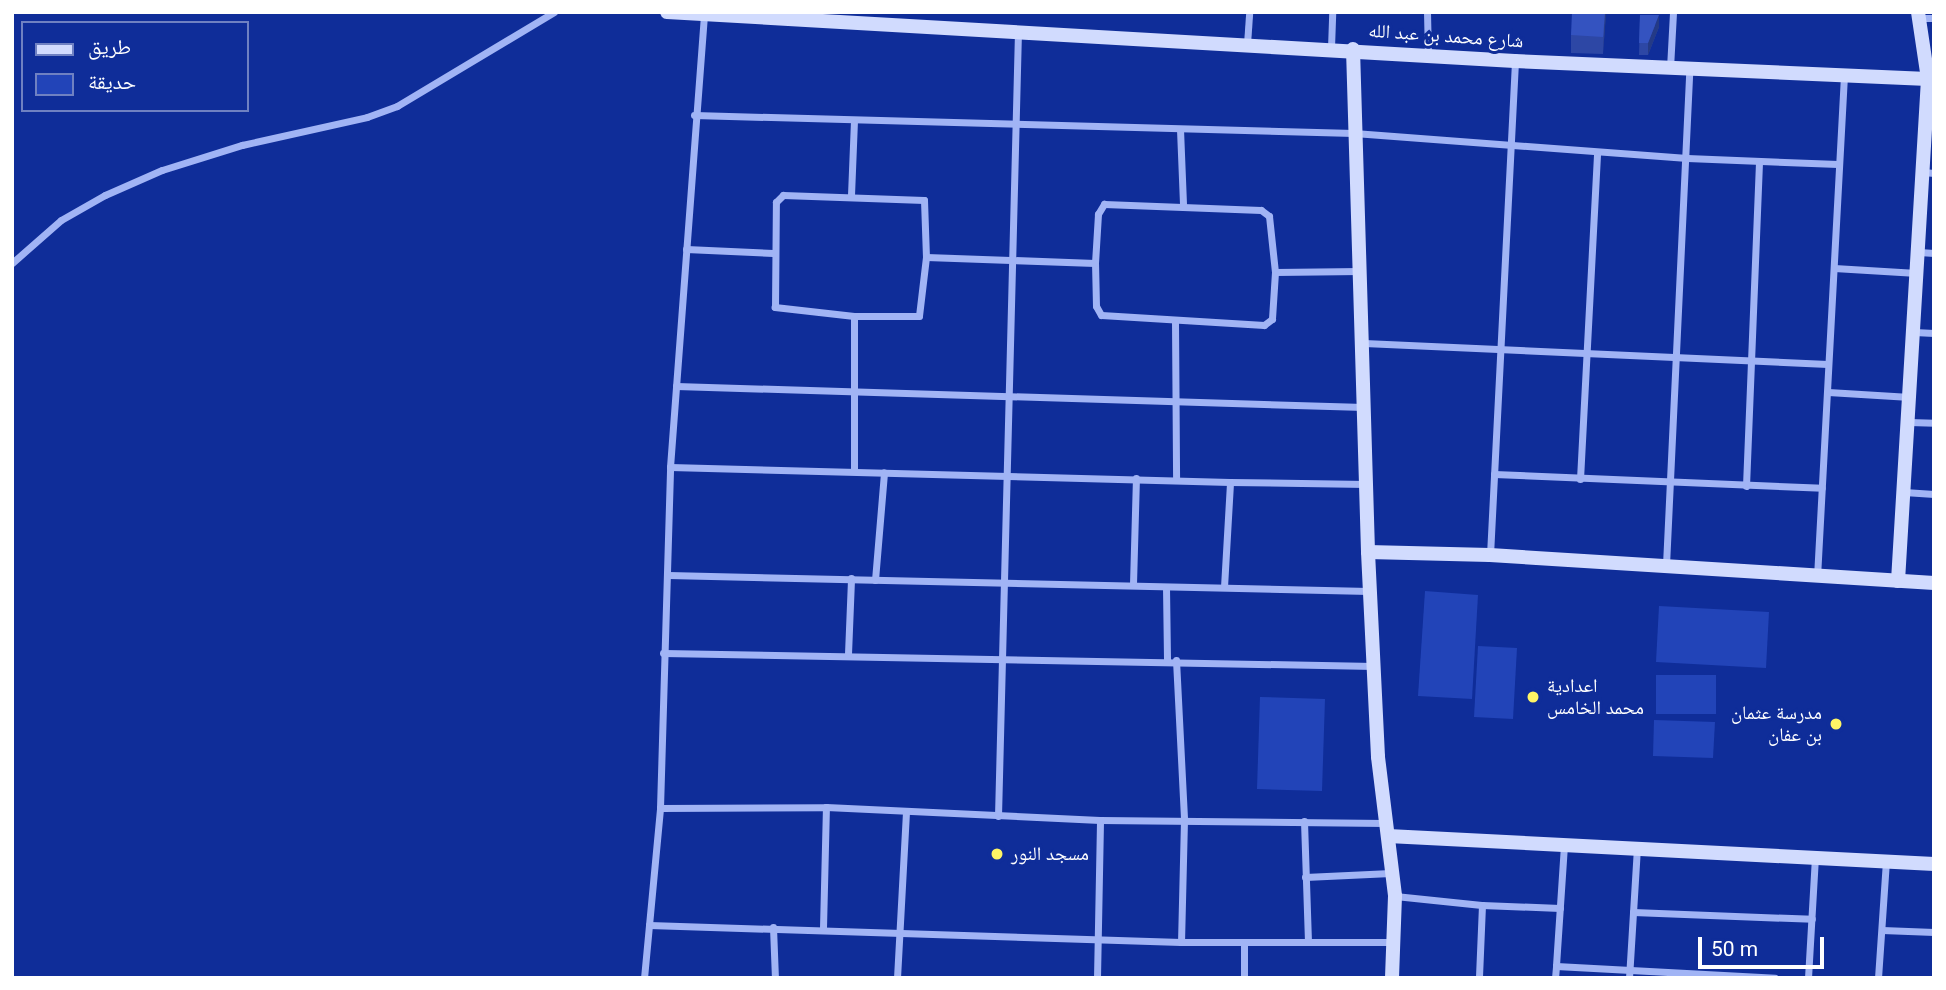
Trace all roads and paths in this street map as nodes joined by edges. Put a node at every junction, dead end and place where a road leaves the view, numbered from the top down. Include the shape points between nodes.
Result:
1 (554, 12) edge
2 (667, 12) edge
3 (1249, 12) edge
4 (1332, 12) edge
5 (1427, 12) edge
6 (1673, 12) edge
7 (685, 13) edge
8 (757, 15) edge
9 (1923, 16) edge
10 (704, 17) junction
11 (827, 18) edge
12 (1018, 33) junction
13 (1247, 44) junction
14 (1331, 48) junction
15 (1353, 49) junction
16 (1428, 55) junction
17 (1515, 61) junction
18 (1670, 68) junction
19 (1689, 69) junction
20 (1844, 76) junction
21 (1931, 79) edge
22 (694, 115) junction
23 (854, 121) junction
24 (1016, 121) junction
25 (1180, 129) junction
26 (1354, 133) junction
27 (1509, 146) junction
28 (1597, 152) junction
29 (1687, 158) junction
30 (1759, 161) junction
31 (1838, 164) junction
32 (1928, 173) edge
33 (851, 195) junction
34 (1183, 204) junction
35 (685, 249) junction
36 (773, 253) junction
37 (1926, 253) edge
38 (926, 257) junction
39 (1010, 258) junction
40 (12, 263) edge
41 (1096, 263) junction
42 (1834, 268) junction
43 (1360, 271) junction
44 (1275, 272) junction
45 (1917, 273) junction
46 (854, 316) junction
47 (1175, 322) junction
48 (1914, 332) junction
49 (1934, 332) edge
50 (1364, 343) junction
51 (1499, 349) junction
52 (1589, 351) junction
53 (1676, 354) junction
54 (1754, 357) junction
55 (1828, 364) junction
56 (676, 386) junction
57 (1828, 392) junction
58 (853, 393) junction
59 (1911, 397) junction
60 (1006, 398) junction
61 (1175, 402) junction
62 (1364, 407) junction
63 (1909, 422) junction
64 (1934, 423) edge
65 (670, 467) junction
66 (854, 471) junction
67 (884, 472) junction
68 (1494, 474) junction
69 (1006, 475) junction
70 (1136, 478) junction
71 (1580, 479) junction
72 (1176, 480) junction
73 (1230, 482) junction
74 (1366, 484) junction
75 (1667, 484) junction
76 (1746, 486) junction
77 (1822, 488) junction
78 (1904, 492) junction
79 (1934, 494) edge
80 (1368, 552) junction
81 (1490, 555) junction
82 (1666, 565) junction
83 (668, 575) junction
84 (1817, 577) junction
85 (851, 578) junction
86 (875, 580) junction
87 (1003, 581) junction
88 (1898, 581) junction
89 (1934, 583) edge
90 (1133, 584) junction
91 (1166, 587) junction
92 (1224, 587) junction
93 (1370, 591) junction
94 (663, 653) junction
95 (848, 654) junction
96 (1003, 660) junction
97 (1167, 660) junction
98 (1176, 660) junction
99 (1374, 666) junction
100 (826, 807) junction
101 (660, 808) junction
102 (906, 811) junction
103 (998, 816) junction
104 (1100, 820) junction
105 (1185, 820) junction
106 (1304, 821) junction
107 (1386, 829) junction
108 (1564, 845) junction
109 (1637, 849) junction
110 (1815, 857) junction
111 (1886, 862) junction
112 (1934, 864) edge
113 (1391, 873) junction
114 (1305, 877) junction
115 (1395, 896) junction
116 (1482, 905) junction
117 (1560, 908) junction
118 (1633, 912) junction
119 (1812, 919) junction
120 (649, 925) junction
121 (773, 927) junction
122 (824, 928) junction
123 (1882, 930) junction
124 (899, 931) junction
125 (1934, 932) edge
126 (1098, 936) junction
127 (1181, 942) junction
128 (1308, 942) junction
129 (1394, 942) junction
130 (1244, 943) junction
131 (1556, 966) junction
132 (1629, 975) edge
133 (644, 978) edge
134 (775, 978) edge
135 (897, 978) edge
136 (1097, 978) edge
137 (1244, 978) edge
138 (1392, 978) edge
139 (1479, 978) edge
140 (1555, 978) edge
141 (1775, 978) edge
142 (1808, 978) edge
143 (1878, 978) edge

1 - 40 street via 397,106 242,145 162,170 105,195 61,220
2 - 7 street, شارع محمد بن عبد الله
3 - 13 street
4 - 14 street
5 - 16 street
6 - 18 street
7 - 10 street, شارع محمد بن عبد الله
8 - 10 street, شارع محمد بن عبد الله
8 - 11 street, شارع محمد بن عبد الله
9 - 21 street
10 - 22 street
11 - 12 street, شارع محمد بن عبد الله
12 - 13 street, شارع محمد بن عبد الله
12 - 24 street
13 - 14 street, شارع محمد بن عبد الله
14 - 15 street, شارع محمد بن عبد الله
15 - 16 street, شارع محمد بن عبد الله
15 - 26 street
16 - 17 street, شارع محمد بن عبد الله
17 - 18 street, شارع محمد بن عبد الله
17 - 27 street
18 - 19 street, شارع محمد بن عبد الله
19 - 20 street, شارع محمد بن عبد الله
19 - 29 street
20 - 21 street, شارع محمد بن عبد الله
20 - 31 street
21 - 32 street
22 - 23 street
22 - 35 street
23 - 24 street
23 - 33 street
24 - 25 street
24 - 39 street
25 - 26 street
25 - 34 street
26 - 27 street
26 - 43 street
27 - 28 street
27 - 51 street
28 - 29 street
28 - 52 street
29 - 30 street
29 - 53 street
30 - 31 street
30 - 54 street
31 - 42 street
32 - 37 street
33 - 36 street via 780,196
33 - 38 street via 924,200
34 - 41 street via 1104,204 1098,214
34 - 44 street via 1265,213
35 - 36 street
35 - 56 street
36 - 46 street via 772,303 778,309
37 - 45 street
38 - 39 street
38 - 46 street via 919,316
39 - 41 street
39 - 60 street
41 - 47 street via 1096,306 1101,315
42 - 45 street
42 - 55 street
43 - 44 street
43 - 50 street
44 - 47 street via 1274,315 1269,323
45 - 48 street
46 - 58 street
47 - 61 street
48 - 49 street
48 - 59 street
50 - 51 street
50 - 62 street
51 - 52 street
51 - 68 street
52 - 53 street
52 - 71 street
53 - 54 street
53 - 75 street
54 - 55 street
54 - 76 street
55 - 57 street
56 - 58 street
56 - 65 street
57 - 59 street
57 - 77 street
58 - 60 street
58 - 66 street
59 - 63 street
60 - 61 street
60 - 69 street
61 - 62 street
61 - 72 street
62 - 74 street
63 - 64 street
63 - 78 street
65 - 66 street
65 - 83 street
66 - 67 street
67 - 69 street
67 - 86 street
68 - 71 street
68 - 81 street
69 - 70 street
69 - 87 street
70 - 72 street
70 - 90 street
71 - 75 street
72 - 73 street
73 - 74 street
73 - 92 street
74 - 80 street
75 - 76 street
75 - 82 street
76 - 77 street
77 - 84 street
78 - 79 street
78 - 88 street
80 - 81 street
80 - 93 street
81 - 82 street
82 - 84 street
83 - 85 street
83 - 94 street
84 - 88 street
85 - 86 street
85 - 95 street
86 - 87 street
87 - 90 street
87 - 96 street
88 - 89 street
90 - 91 street
91 - 92 street
91 - 97 street
92 - 93 street
93 - 99 street
94 - 95 street
94 - 101 street
95 - 96 street
96 - 97 street
96 - 103 street
97 - 98 street
98 - 99 street via 1270,667
98 - 105 street
99 - 107 street
100 - 101 street
100 - 102 street
100 - 122 street
101 - 120 street
102 - 103 street
102 - 124 street
103 - 104 street
104 - 105 street
104 - 126 street
105 - 106 street
105 - 127 street
106 - 107 street
106 - 114 street
107 - 108 street
107 - 113 street
108 - 109 street
108 - 117 street
109 - 110 street
109 - 118 street
110 - 111 street
110 - 119 street
111 - 112 street
111 - 123 street
113 - 114 street
113 - 115 street
114 - 128 street
115 - 116 street
115 - 129 street
116 - 117 street
116 - 139 street
117 - 131 street
118 - 119 street
118 - 132 street
119 - 142 street
120 - 121 street
120 - 133 street
121 - 122 street
121 - 134 street
122 - 124 street
123 - 125 street
123 - 143 street
124 - 126 street
124 - 135 street
126 - 127 street
126 - 136 street
127 - 130 street
128 - 129 street
128 - 130 street
129 - 138 street
130 - 137 street
131 - 132 street
131 - 140 street
132 - 141 street

